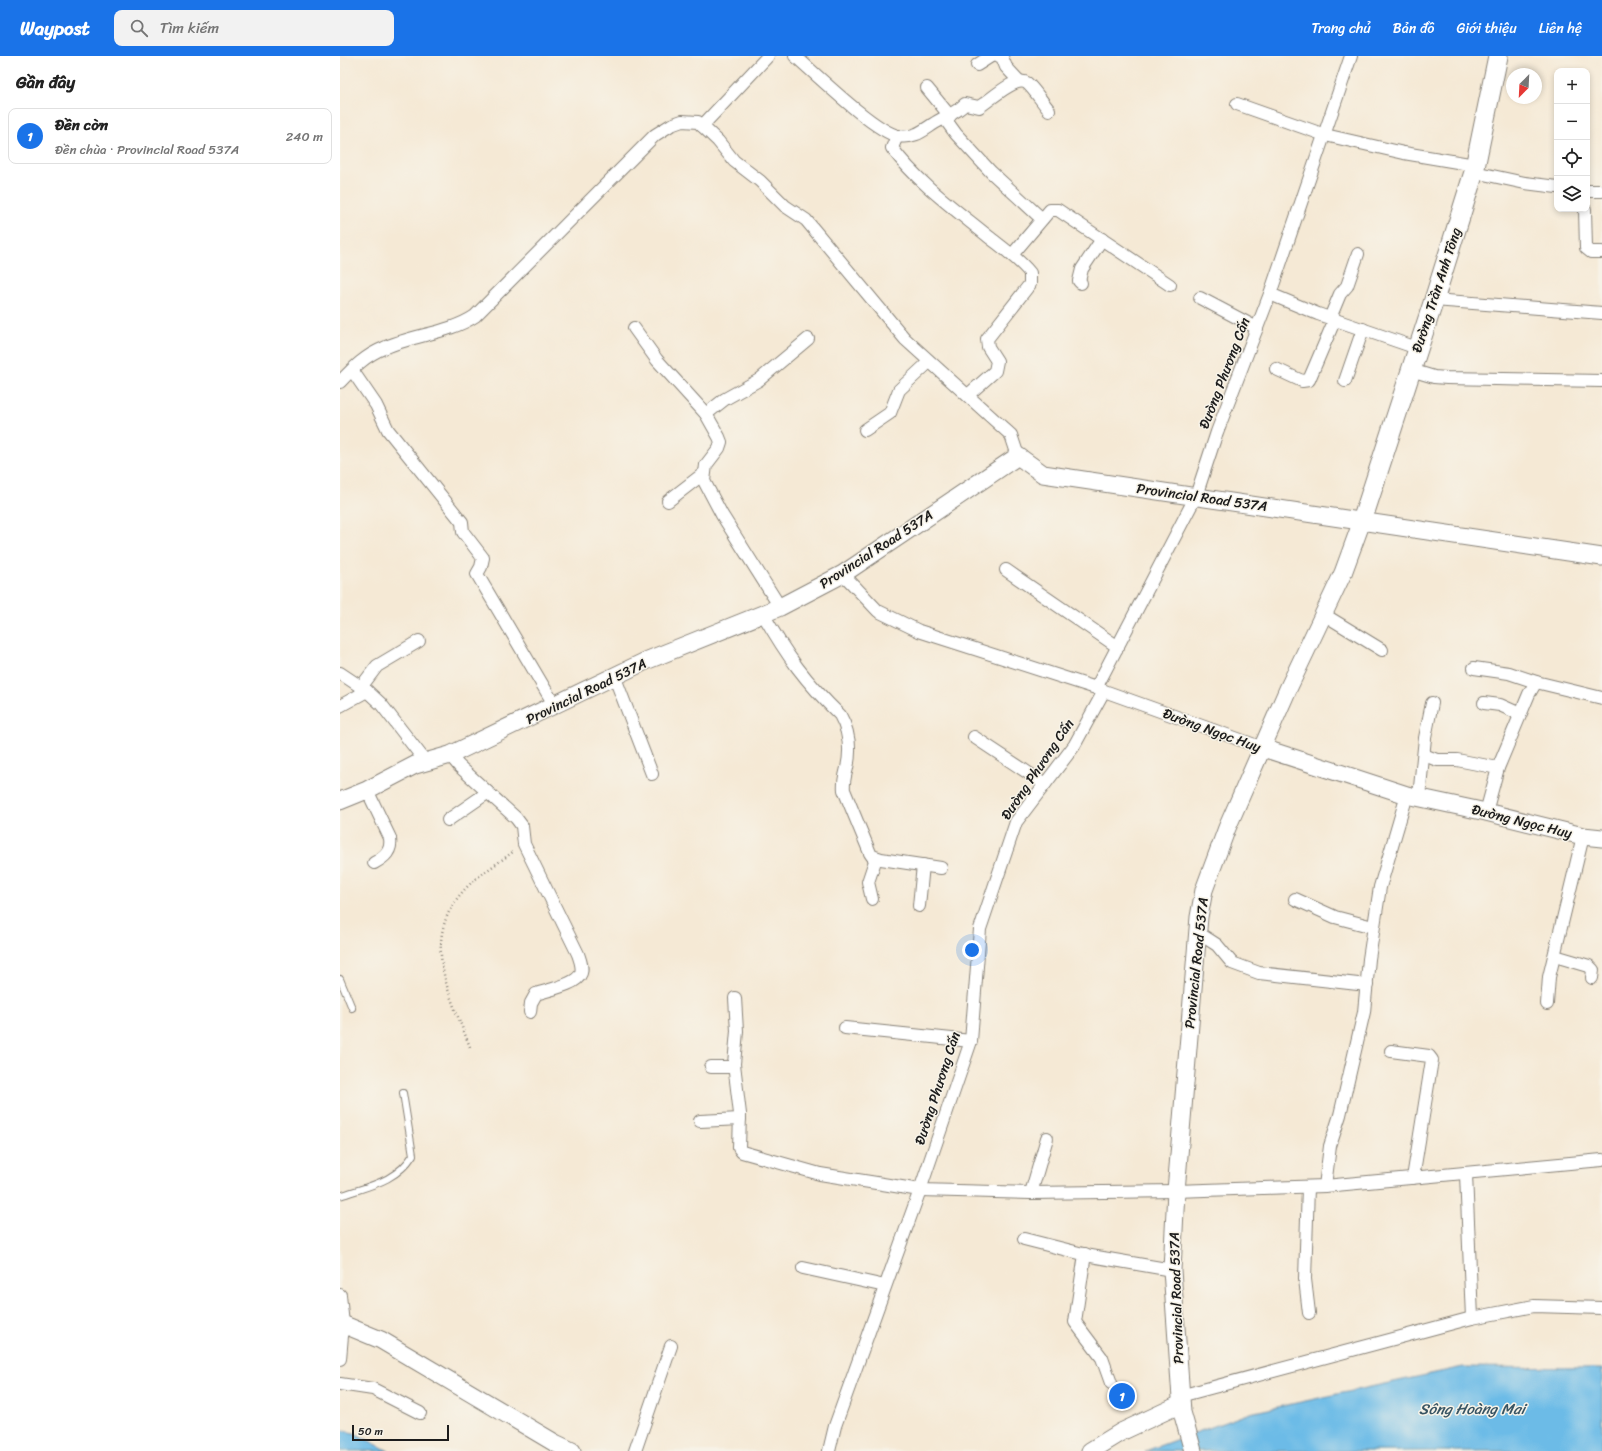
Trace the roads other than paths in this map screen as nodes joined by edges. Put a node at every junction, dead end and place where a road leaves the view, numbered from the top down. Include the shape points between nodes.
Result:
1 (768, 56) edge
2 (795, 56) edge
3 (991, 56) edge
4 (999, 56) edge
5 (1498, 56) edge
6 (1347, 57) edge
7 (977, 65) dead end
8 (1019, 81) junction
9 (927, 88) dead end
10 (1238, 104) dead end
11 (1049, 110) dead end
12 (947, 117) junction
13 (702, 126) junction
14 (1325, 135) junction
15 (897, 136) junction
16 (1474, 168) junction
17 (1554, 186) edge
18 (1590, 191) edge
19 (1602, 191) edge
20 (1585, 212) edge
21 (1042, 219) junction
22 (1102, 239) junction
23 (1602, 252) edge
24 (1358, 254) dead end
25 (1012, 255) junction
26 (1081, 283) dead end
27 (1170, 285) dead end
28 (1270, 294) junction
29 (1200, 298) dead end
30 (1434, 300) junction
31 (1602, 314) edge
32 (1333, 318) junction
33 (634, 328) dead end
34 (1258, 328) junction
35 (1363, 329) junction
36 (808, 339) dead end
37 (1417, 348) junction
38 (930, 362) junction
39 (1276, 369) dead end
40 (352, 370) junction
41 (1411, 370) junction
42 (1602, 381) edge
43 (340, 382) edge
44 (1345, 382) dead end
45 (968, 395) junction
46 (706, 414) junction
47 (865, 430) dead end
48 (1018, 456) junction
49 (703, 474) junction
50 (1196, 496) junction
51 (668, 501) dead end
52 (1362, 521) junction
53 (1602, 557) edge
54 (1006, 570) dead end
55 (843, 574) junction
56 (780, 607) junction
57 (763, 614) junction
58 (1323, 614) junction
59 (419, 641) dead end
60 (1118, 647) junction
61 (1382, 650) dead end
62 (1474, 668) dead end
63 (340, 673) edge
64 (615, 678) junction
65 (1536, 682) junction
66 (364, 689) junction
67 (1100, 690) junction
68 (1602, 698) edge
69 (1432, 703) dead end
70 (1484, 703) dead end
71 (340, 706) edge
72 (555, 706) junction
73 (1520, 714) junction
74 (974, 737) dead end
75 (1263, 748) junction
76 (450, 755) junction
77 (1424, 755) junction
78 (426, 762) junction
79 (1498, 768) junction
80 (652, 774) dead end
81 (1045, 784) junction
82 (367, 790) junction
83 (487, 793) junction
84 (1413, 796) junction
85 (340, 801) edge
86 (1486, 812) junction
87 (448, 820) dead end
88 (1583, 836) junction
89 (1602, 838) edge
90 (876, 858) junction
91 (374, 864) dead end
92 (924, 865) junction
93 (941, 868) dead end
94 (1294, 899) dead end
95 (872, 900) dead end
96 (919, 906) dead end
97 (1373, 927) junction
98 (1196, 935) junction
99 (1555, 956) junction
100 (1592, 978) dead end
101 (340, 979) edge
102 (1367, 985) junction
103 (735, 998) dead end
104 (1547, 1004) dead end
105 (352, 1008) dead end
106 (530, 1012) dead end
107 (845, 1028) dead end
108 (971, 1041) junction
109 (1391, 1051) dead end
110 (711, 1067) dead end
111 (734, 1067) junction
112 (403, 1093) dead end
113 (740, 1119) junction
114 (700, 1121) dead end
115 (1047, 1138) dead end
116 (1602, 1160) edge
117 (1466, 1174) junction
118 (1413, 1178) junction
119 (1325, 1186) junction
120 (1308, 1187) junction
121 (920, 1190) junction
122 (1176, 1191) junction
123 (1031, 1193) junction
124 (340, 1196) edge
125 (1024, 1240) dead end
126 (1085, 1254) junction
127 (803, 1268) dead end
128 (1172, 1270) junction
129 (885, 1286) junction
130 (340, 1295) edge
131 (1602, 1308) edge
132 (1309, 1313) dead end
133 (1472, 1318) junction
134 (342, 1324) edge
135 (671, 1346) dead end
136 (340, 1359) edge
137 (1112, 1383) dead end
138 (340, 1384) edge
139 (1181, 1404) junction
140 (420, 1413) dead end
141 (572, 1451) edge
142 (635, 1451) edge
143 (829, 1451) edge
144 (1090, 1451) edge
145 (1193, 1451) edge

1 - 13 street
2 - 15 street via 876,126
3 - 7 street
4 - 8 street
5 - 16 main road, Đường Trần Anh Tông
6 - 14 street, Đường Phương Cấn
8 - 11 street via 1028,84
8 - 12 street via 979,107 965,104
9 - 12 street
10 - 14 street
12 - 15 street via 923,132
12 - 21 street via 956,134 991,172
13 - 38 street via 734,161 760,181 785,206 806,220 905,339
13 - 40 street via 692,120 671,125 655,134 492,300 468,320 383,348 368,356
14 - 16 street
14 - 28 street, Đường Phương Cấn
15 - 25 street via 892,148 909,167 951,206
16 - 17 street
16 - 30 main road, Đường Trần Anh Tông
18 - 19 street
20 - 23 street via 1586,248 1591,252
21 - 22 street via 1050,210 1058,210
21 - 25 street
22 - 26 street via 1082,269 1079,281
22 - 27 street
24 - 32 street via 1347,286 1340,294
25 - 45 street via 1030,273 1031,282 988,336 988,348 997,361 995,371
28 - 32 street
28 - 34 street, Đường Phương Cấn
29 - 34 street
30 - 31 street
30 - 37 main road, Đường Trần Anh Tông
32 - 35 street
32 - 39 street via 1309,380 1302,380
33 - 46 street via 657,360
34 - 50 street, Đường Phương Cấn via 1217,432
35 - 37 street
35 - 44 street
36 - 46 street via 758,380 725,399
37 - 41 main road, Đường Trần Anh Tông
38 - 45 street
38 - 47 street via 899,390 890,413
40 - 43 street
40 - 72 street via 376,405 388,430 462,522 463,532 482,558 477,574
41 - 42 street via 1447,378
41 - 52 main road, Đường Trần Anh Tông
45 - 48 street via 1011,435
46 - 49 street via 721,442
48 - 50 main road, Provincial Road 537A via 1043,474
48 - 55 main road, Provincial Road 537A
49 - 51 street
49 - 56 street via 704,481 722,515
50 - 52 main road, Provincial Road 537A
50 - 60 street, Đường Phương Cấn
52 - 53 main road, Provincial Road 537A
52 - 58 main road, Provincial Road 537A via 1343,573
54 - 60 street
55 - 56 main road, Provincial Road 537A
55 - 67 street, Đường Ngọc Huy via 878,611 919,631
56 - 57 main road, Provincial Road 537A
57 - 64 main road, Provincial Road 537A via 648,660
57 - 90 street via 786,654 804,678 844,721 850,750 844,790 866,845
58 - 61 street
58 - 75 main road, Provincial Road 537A
59 - 66 street via 377,666
60 - 67 street, Đường Phương Cấn
62 - 65 street via 1509,673
63 - 66 street
64 - 72 main road, Provincial Road 537A
64 - 80 street
65 - 68 street
65 - 73 street
66 - 71 street
66 - 78 street via 392,717
67 - 75 street, Đường Ngọc Huy
67 - 81 street, Đường Phương Cấn via 1074,746
69 - 77 street
70 - 73 street via 1500,705
72 - 76 main road, Provincial Road 537A
73 - 79 street
74 - 81 street
75 - 84 main road, Đường Ngọc Huy
75 - 98 main road, Provincial Road 537A via 1213,862 1204,890
76 - 78 main road, Provincial Road 537A
76 - 83 street
77 - 79 street via 1437,760 1457,760
77 - 84 street
78 - 82 main road, Provincial Road 537A via 415,765
79 - 86 street
81 - 108 street, Đường Phương Cấn via 1016,822 980,929
82 - 85 main road, Provincial Road 537A
82 - 91 street via 391,844 387,854
83 - 87 street
83 - 106 street via 509,810 522,826 524,844 570,936 582,968 578,978 572,983 536,994
84 - 86 main road, Đường Ngọc Huy
84 - 97 street via 1380,887
86 - 88 main road, Đường Ngọc Huy
88 - 89 main road, Đường Ngọc Huy
88 - 99 street
90 - 92 street
90 - 95 street via 868,882
92 - 93 street
92 - 96 street
94 - 97 street via 1335,917
97 - 102 street
98 - 102 street via 1203,936 1217,945 1232,963 1259,973
98 - 122 main road, Provincial Road 537A
99 - 100 street via 1589,966 1593,970
99 - 104 street via 1549,977
101 - 105 lane
102 - 119 street via 1364,1012 1340,1115 1330,1146
103 - 111 street via 737,1031
107 - 108 street
108 - 121 street, Đường Phương Cấn
109 - 118 street via 1429,1056 1432,1060
110 - 111 street
111 - 113 street
112 - 124 lane via 413,1155 400,1171 389,1178
113 - 114 street
113 - 121 street via 739,1148 742,1152 820,1174
115 - 123 street
116 - 117 street via 1483,1170
117 - 118 street
117 - 133 street
118 - 119 street
119 - 120 street
120 - 122 street
120 - 132 street via 1305,1279
121 - 123 street
121 - 129 street, Đường Phương Cấn
122 - 123 street
122 - 128 main road, Provincial Road 537A
125 - 126 street
126 - 128 street
126 - 137 street via 1075,1322 1102,1358
127 - 129 street
128 - 139 main road, Provincial Road 537A
129 - 143 street, Đường Phương Cấn via 835,1426
130 - 134 street
131 - 133 street via 1534,1306
133 - 139 street
134 - 136 street
134 - 141 main road via 381,1340
135 - 142 street
138 - 140 street via 373,1389
139 - 144 main road via 1121,1432
139 - 145 main road

